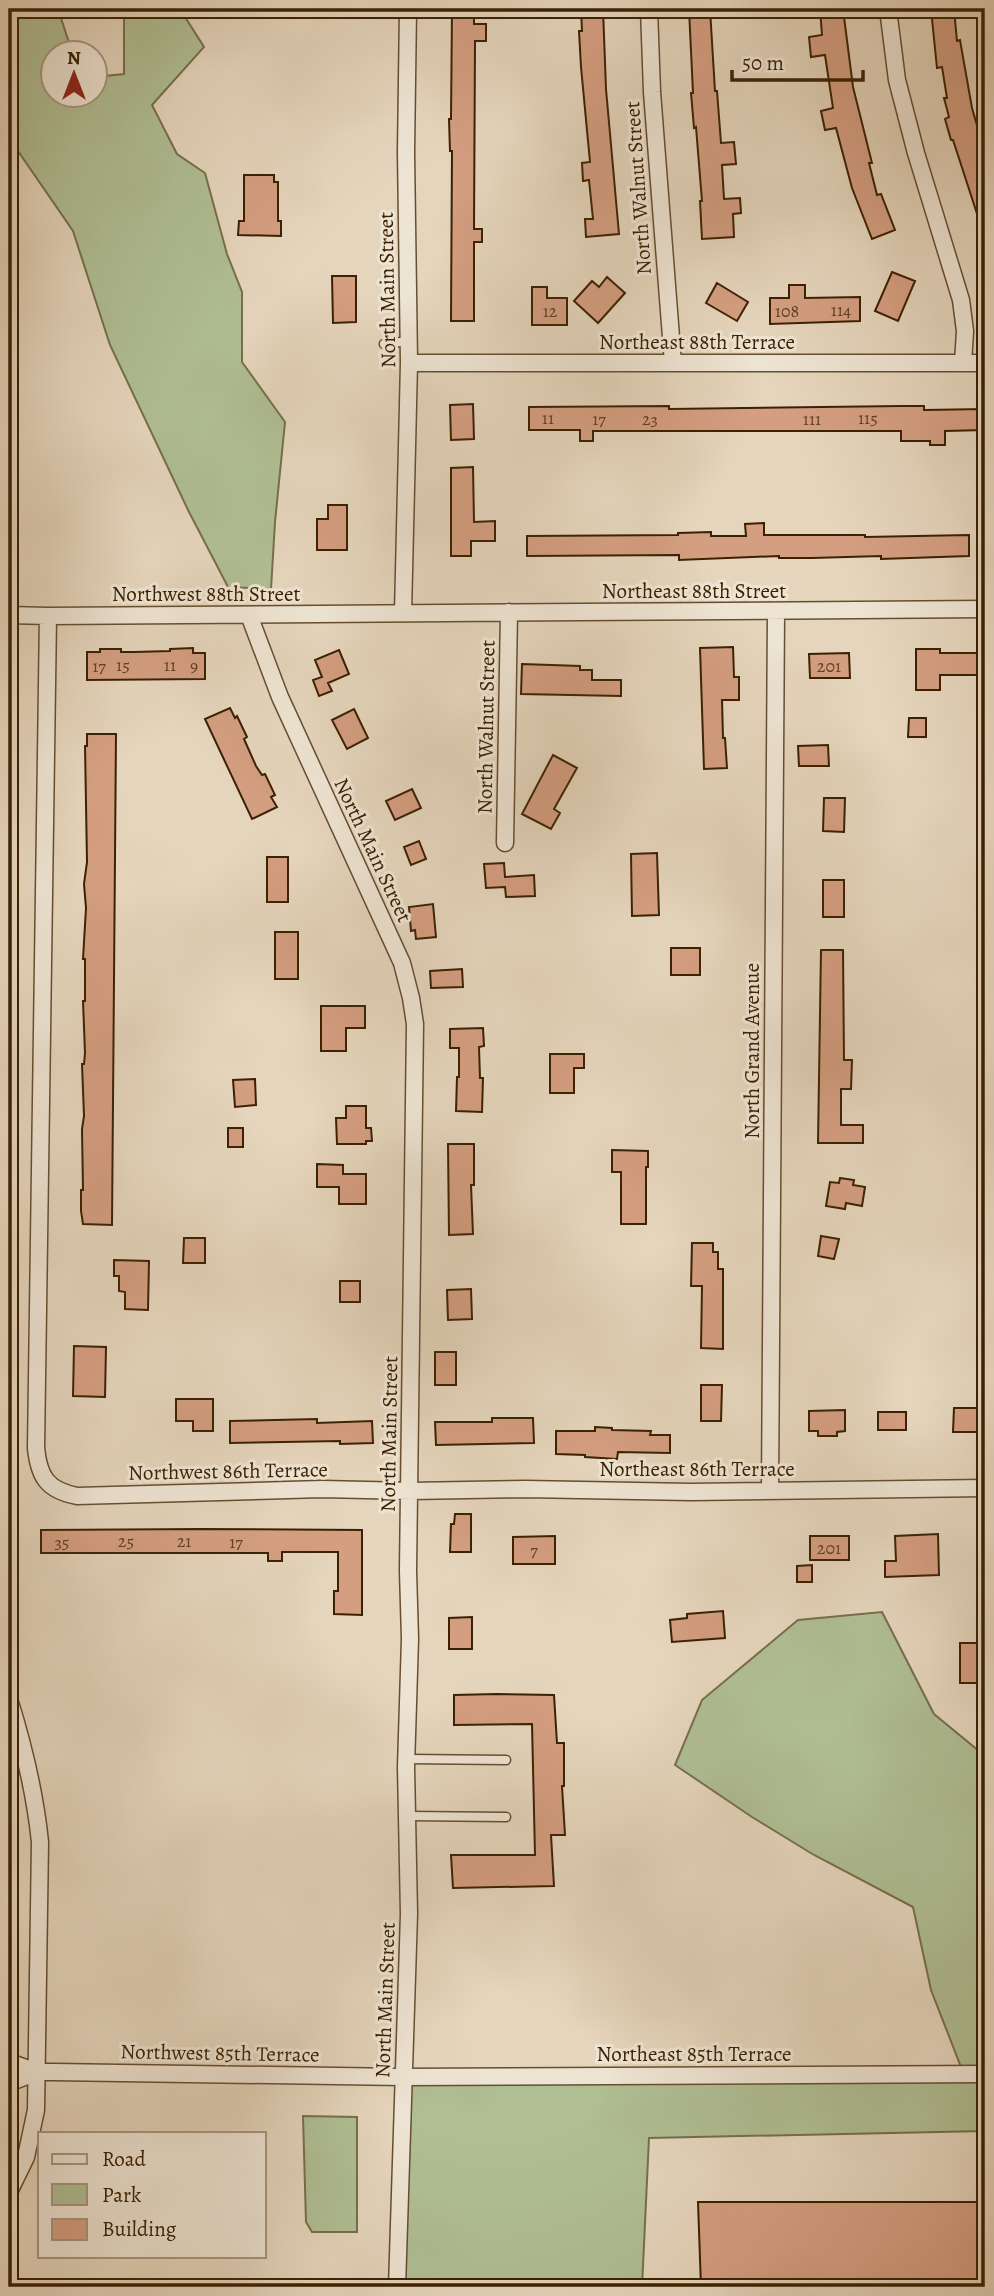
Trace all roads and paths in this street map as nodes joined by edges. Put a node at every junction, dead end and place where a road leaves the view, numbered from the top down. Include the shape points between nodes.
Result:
1 (408, 9) edge
2 (649, 9) edge
3 (888, 9) edge
4 (409, 341) junction
5 (384, 344) dead end
6 (409, 363) junction
7 (673, 363) junction
8 (963, 363) junction
9 (985, 363) edge
10 (985, 609) edge
11 (776, 611) junction
12 (509, 612) junction
13 (403, 613) junction
14 (9, 615) edge
15 (249, 615) junction
16 (48, 616) junction
17 (505, 843) dead end
18 (985, 1488) edge
19 (410, 1491) junction
20 (770, 1491) junction
21 (9, 1699) edge
22 (407, 1759) junction
23 (506, 1760) dead end
24 (408, 1816) junction
25 (506, 1816) dead end
26 (9, 2062) edge
27 (37, 2071) junction
28 (985, 2074) edge
29 (403, 2077) junction
30 (9, 2083) edge
31 (9, 2192) edge
32 (397, 2287) edge

1 - 4 street, North Main Street
2 - 7 street, North Walnut Street
3 - 8 street via 903,105 961,300
4 - 5 lane
4 - 6 street, North Main Street
6 - 7 street, Northeast 88th Terrace
6 - 13 street, North Main Street
7 - 8 street, Northeast 88th Terrace
8 - 9 street, Northeast 88th Terrace
10 - 11 street, Northeast 88th Street
11 - 12 street, Northeast 88th Street
11 - 20 street, North Grand Avenue
12 - 13 street, Northeast 88th Street
12 - 17 street, North Walnut Street
13 - 15 street, Northwest 88th Street
14 - 16 street, Northwest 88th Street
15 - 16 street, Northwest 88th Street
15 - 19 street, North Main Street via 280,698 402,964 411,998 415,1024
16 - 19 street, Northwest 86th Terrace via 36,1448 40,1474 63,1493 77,1496 217,1490
18 - 20 street, Northeast 86th Terrace
19 - 20 street, Northeast 86th Terrace
19 - 22 street, North Main Street
21 - 27 street via 36,1800 40,1842
22 - 23 lane
22 - 24 street, North Main Street
24 - 25 lane
24 - 29 street, North Main Street
26 - 27 street
27 - 29 street, Northwest 85th Terrace
27 - 30 street
27 - 31 street via 36,2110 26,2157
28 - 29 street, Northeast 85th Terrace
29 - 32 street, North Main Street

